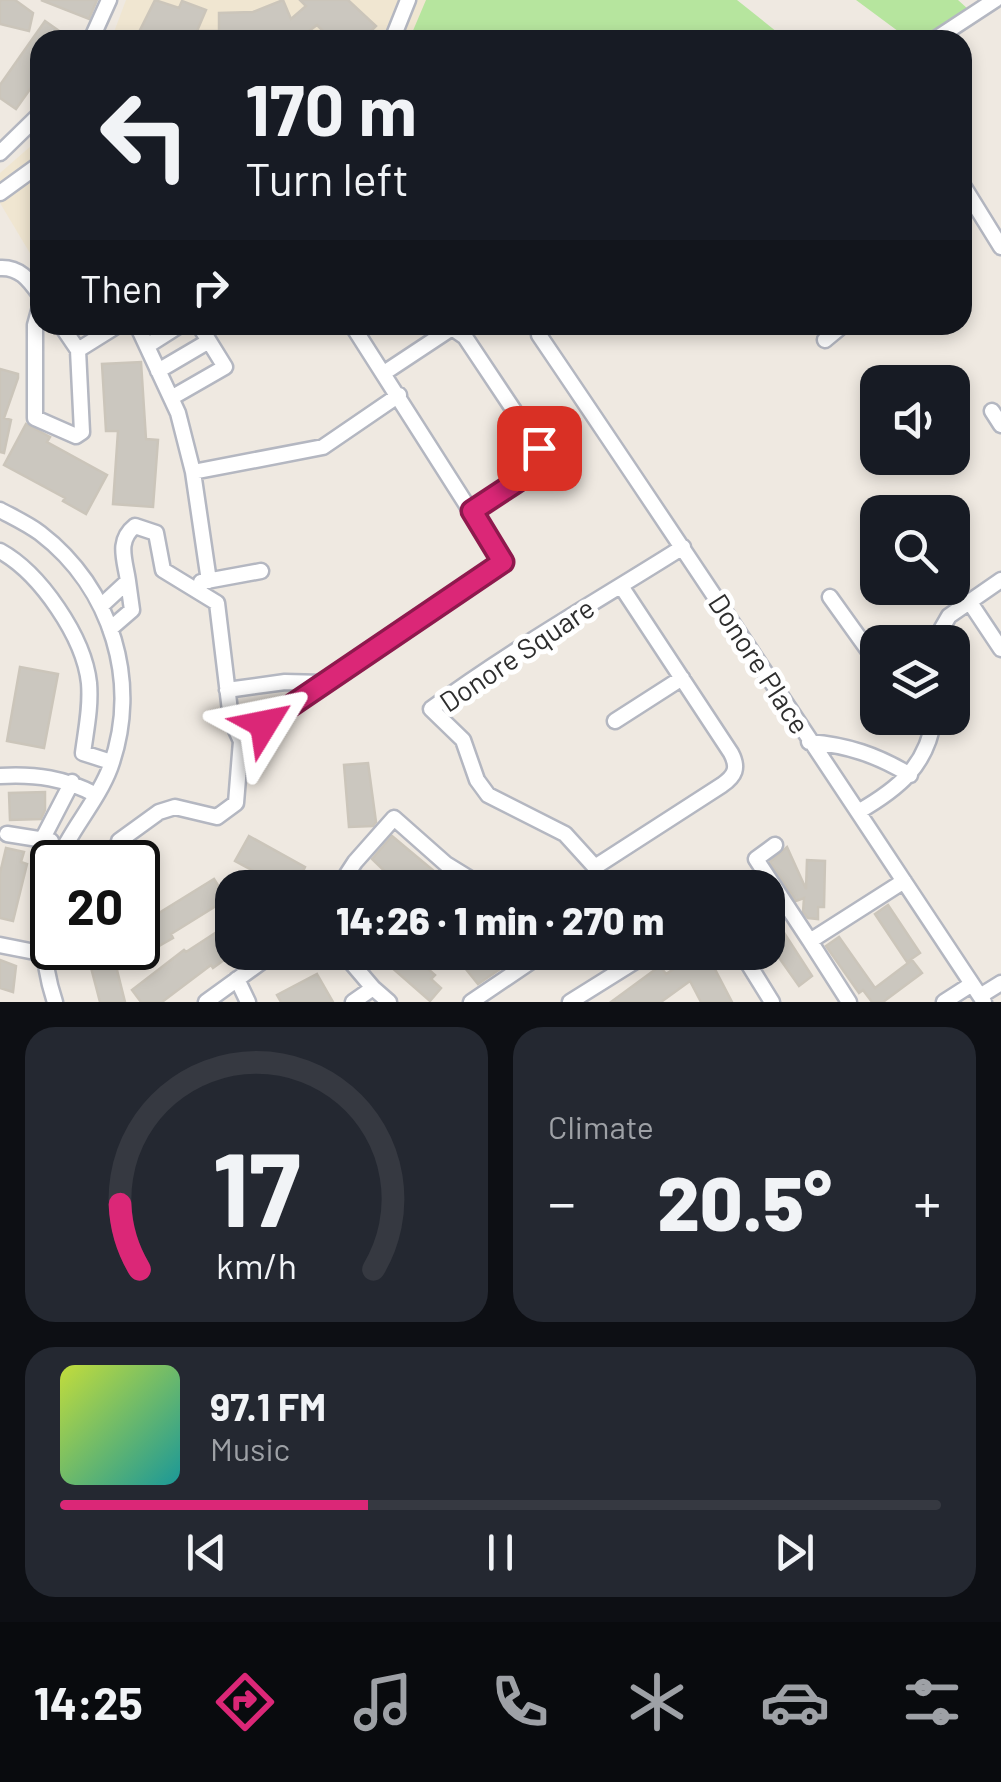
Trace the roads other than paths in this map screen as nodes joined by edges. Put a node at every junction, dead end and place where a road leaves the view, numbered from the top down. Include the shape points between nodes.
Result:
1 (109, 0) edge
2 (408, 0) edge
3 (995, 0) edge
4 (96, 30) edge
5 (396, 30) edge
6 (949, 30) edge
7 (30, 124) edge
8 (0, 153) edge
9 (30, 171) edge
10 (0, 193) edge
11 (972, 200) edge
12 (1001, 247) edge
13 (0, 268) edge
14 (30, 280) edge
15 (35, 335) edge
16 (67, 335) edge
17 (102, 335) edge
18 (142, 335) edge
19 (164, 335) edge
20 (205, 335) edge
21 (359, 335) edge
22 (441, 335) edge
23 (462, 335) edge
24 (539, 335) edge
25 (832, 335) edge
26 (826, 340) dead end
27 (209, 341) junction
28 (147, 346) junction
29 (78, 350) junction
30 (158, 371) junction
31 (384, 373) junction
32 (399, 395) junction
33 (171, 398) junction
34 (992, 411) dead end
35 (1001, 426) edge
36 (193, 472) junction
37 (0, 510) edge
38 (472, 511) junction
39 (683, 547) junction
40 (0, 550) edge
41 (261, 571) dead end
42 (209, 580) junction
43 (1001, 580) edge
44 (128, 581) junction
45 (185, 585) junction
46 (621, 586) junction
47 (830, 597) dead end
48 (970, 600) edge
49 (970, 602) edge
50 (964, 605) edge
51 (102, 606) junction
52 (944, 625) edge
53 (110, 629) junction
54 (860, 639) edge
55 (1001, 649) edge
56 (682, 678) junction
57 (323, 684) junction
58 (227, 690) junction
59 (614, 720) dead end
60 (930, 735) edge
61 (242, 741) junction
62 (809, 742) junction
63 (112, 762) junction
64 (0, 776) edge
65 (910, 776) junction
66 (72, 782) junction
67 (96, 796) junction
68 (858, 812) junction
69 (8, 834) dead end
70 (43, 838) junction
71 (48, 840) edge
72 (68, 840) edge
73 (120, 840) edge
74 (775, 845) dead end
75 (350, 870) edge
76 (456, 870) edge
77 (904, 881) junction
78 (810, 941) junction
79 (0, 945) edge
80 (30, 951) edge
81 (48, 970) edge
82 (250, 970) edge
83 (358, 970) edge
84 (518, 970) edge
85 (621, 970) edge
86 (752, 970) edge
87 (237, 979) junction
88 (1001, 982) edge
89 (373, 988) junction
90 (979, 994) edge
91 (55, 1002) edge
92 (206, 1002) edge
93 (248, 1002) edge
94 (353, 1002) edge
95 (389, 1002) edge
96 (471, 1002) edge
97 (570, 1002) edge
98 (772, 1002) edge
99 (849, 1002) edge
100 (944, 1002) edge

1 - 4 street
2 - 5 street
3 - 6 street
7 - 8 street
9 - 10 street
11 - 12 street
13 - 14 street
15 - 29 street via 35,418 76,436 82,432
16 - 29 street
17 - 29 street
18 - 28 street
19 - 28 street
20 - 27 street
21 - 31 street
22 - 31 street
23 - 38 street via 543,459
24 - 39 street, Donore Place
25 - 26 street
27 - 30 street
27 - 33 street via 226,367
28 - 30 street
30 - 33 street
31 - 32 street
32 - 36 street via 323,447
32 - 38 street
33 - 36 street
34 - 35 street
36 - 42 street
37 - 51 street via 60,550
38 - 57 street via 503,562
39 - 46 street, Donore Square
39 - 62 street, Donore Place
40 - 63 street via 59,609 88,680 82,753
41 - 42 street
42 - 45 street
43 - 48 street
44 - 45 street via 122,544 136,526 156,533 163,570
44 - 51 street
44 - 53 street via 132,610
45 - 58 street via 217,603
46 - 56 street, Donore Square
46 - 56 street, Donore Square via 431,709 462,740 477,780 494,799 565,834 596,867 733,778 734,760
47 - 54 street
49 - 55 street
50 - 52 street
51 - 53 street
53 - 63 street via 123,707
56 - 59 street
57 - 58 street
57 - 61 street
58 - 61 street
60 - 65 street
61 - 73 street via 236,803 217,817 176,807 159,812
62 - 65 street via 880,757
62 - 68 street, Donore Place
63 - 67 street
64 - 66 street
65 - 68 street
66 - 67 street
66 - 70 street
67 - 72 street
68 - 77 street, Donore Place
69 - 70 street
70 - 71 street
74 - 78 street via 756,859
75 - 76 street via 394,818
77 - 78 street
77 - 90 street, Donore Place
78 - 99 street
79 - 80 street
81 - 91 street
82 - 87 street
83 - 89 street
84 - 96 street
85 - 97 street
86 - 98 street
87 - 92 street
87 - 93 street
88 - 90 street
89 - 94 street
89 - 95 street
90 - 100 street

